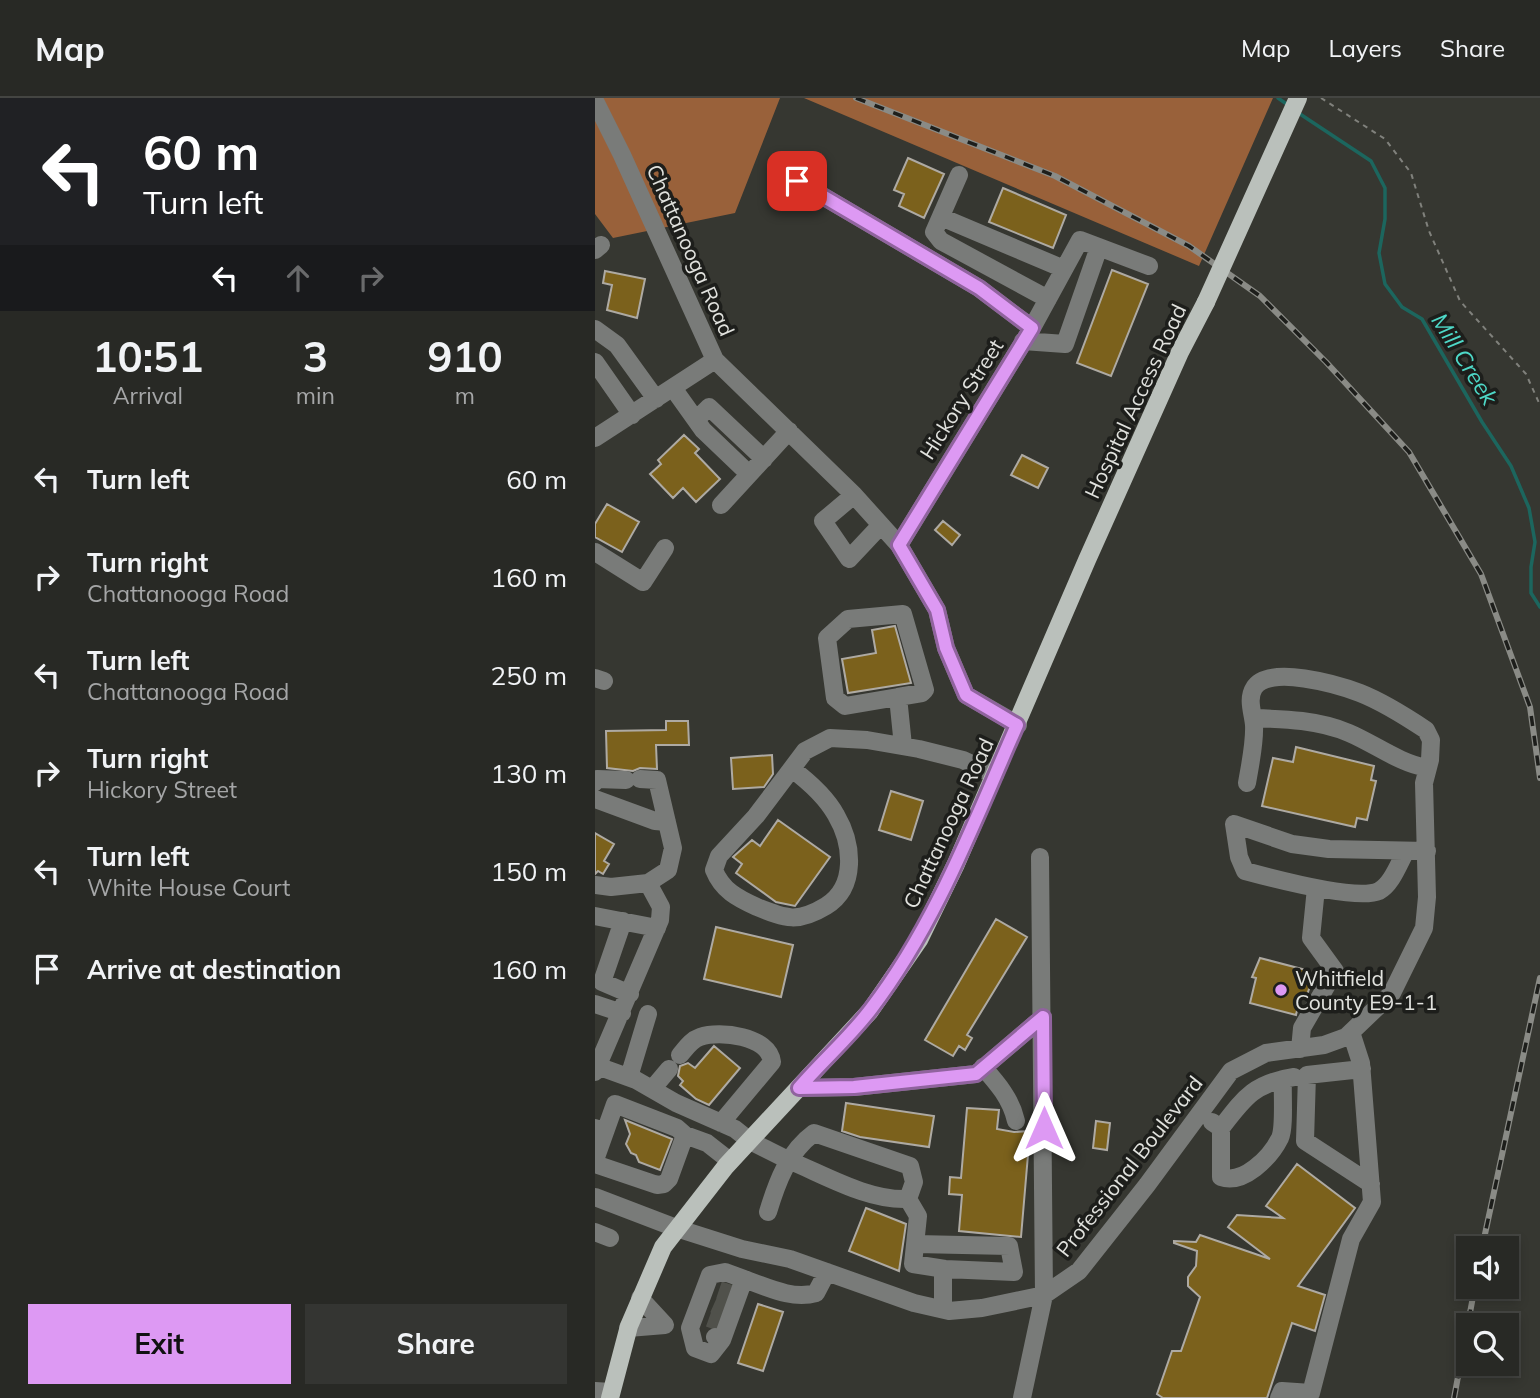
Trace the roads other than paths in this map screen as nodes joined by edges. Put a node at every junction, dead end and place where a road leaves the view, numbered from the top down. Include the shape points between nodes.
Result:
1 (1298, 98) edge
2 (595, 101) edge
3 (959, 175) dead end
4 (797, 181) dead end
5 (941, 217) junction
6 (1099, 247) junction
7 (1149, 266) dead end
8 (1064, 269) junction
9 (1048, 299) junction
10 (595, 329) edge
11 (1028, 335) junction
12 (715, 360) junction
13 (595, 362) edge
14 (673, 388) junction
15 (656, 399) junction
16 (632, 415) junction
17 (696, 420) junction
18 (789, 431) junction
19 (595, 438) edge
20 (764, 459) junction
21 (749, 474) junction
22 (854, 495) junction
23 (722, 505) dead end
24 (881, 525) junction
25 (899, 545) junction
26 (665, 548) dead end
27 (595, 552) edge
28 (937, 610) junction
29 (904, 614) junction
30 (948, 650) junction
31 (915, 654) junction
32 (898, 697) junction
33 (1253, 718) junction
34 (1017, 725) junction
35 (903, 746) junction
36 (792, 769) junction
37 (995, 775) junction
38 (1426, 776) junction
39 (595, 782) edge
40 (1247, 783) dead end
41 (595, 799) edge
42 (667, 822) junction
43 (1406, 851) junction
44 (1427, 851) junction
45 (1040, 857) dead end
46 (648, 883) junction
47 (595, 885) edge
48 (1316, 888) junction
49 (595, 916) edge
50 (623, 921) junction
51 (657, 928) junction
52 (630, 993) junction
53 (595, 1004) edge
54 (622, 1013) junction
55 (648, 1014) dead end
56 (1043, 1017) junction
57 (1351, 1032) junction
58 (1300, 1049) junction
59 (597, 1062) edge
60 (983, 1067) junction
61 (1362, 1069) junction
62 (1307, 1075) junction
63 (629, 1077) junction
64 (1283, 1079) junction
65 (653, 1088) junction
66 (799, 1088) junction
67 (1200, 1114) junction
68 (1016, 1121) dead end
69 (721, 1123) junction
70 (1221, 1128) junction
71 (600, 1130) edge
72 (685, 1135) junction
73 (750, 1141) junction
74 (788, 1160) junction
75 (730, 1161) junction
76 (595, 1162) edge
77 (629, 1176) junction
78 (1371, 1184) junction
79 (595, 1197) edge
80 (908, 1199) junction
81 (619, 1206) junction
82 (768, 1212) dead end
83 (676, 1228) junction
84 (916, 1244) junction
85 (943, 1269) junction
86 (827, 1272) junction
87 (744, 1279) junction
88 (1044, 1295) junction
89 (640, 1298) junction
90 (943, 1310) junction
91 (715, 1313) junction
92 (665, 1325) junction
93 (628, 1328) junction
94 (605, 1394) edge
95 (1022, 1398) edge
96 (1279, 1398) edge

1 - 34 main road, Hospital Access Road, bridge via 1091,550
2 - 12 street, Chattanooga Road
3 - 5 street
4 - 11 street via 979,288
5 - 8 street
5 - 9 street via 935,232 941,241
6 - 7 street
6 - 8 street, Hickory Street via 1080,240
6 - 11 street via 1065,344
8 - 9 street, Hickory Street
9 - 11 street, Hickory Street
10 - 15 street via 617,345
11 - 25 street, Hickory Street
12 - 14 street
12 - 18 street, Chattanooga Road
13 - 16 street
14 - 15 street
14 - 17 street
15 - 16 street
16 - 19 street
17 - 20 street via 709,407
17 - 21 street
18 - 20 street
18 - 22 street, Chattanooga Road
20 - 21 street
21 - 23 street
22 - 24 street, Chattanooga Road
22 - 24 street via 823,521 849,559
24 - 25 street, Chattanooga Road
25 - 28 street, Chattanooga Road
26 - 27 street via 643,582
28 - 29 street
28 - 30 street, Chattanooga Road
29 - 31 street
29 - 32 street via 848,619 827,638 835,698 845,706
30 - 31 street
30 - 34 street, Chattanooga Road via 966,695
31 - 32 street via 925,690
32 - 35 street
33 - 38 street via 1312,722 1346,732
33 - 38 street, Professional Boulevard via 1250,699 1262,679 1282,676 1361,693 1426,730 1431,740
33 - 40 street
34 - 37 main road, Chattanooga Road
35 - 36 street via 830,738 805,751
35 - 37 street via 963,760
36 - 36 street via 719,856 714,870 734,897 785,919 810,916 835,900 847,884 849,855 837,816
37 - 66 main road, Chattanooga Road via 919,940 870,1011
38 - 44 street, Professional Boulevard
39 - 42 street via 657,780
41 - 42 street
42 - 46 street via 673,848 668,870
43 - 44 street
43 - 48 street via 1378,892
43 - 48 street via 1292,844 1234,824 1245,871
44 - 57 street, Professional Boulevard via 1424,928 1392,993
45 - 56 street
46 - 47 street
46 - 51 street via 661,907
48 - 58 street via 1311,938 1335,971 1302,1028
49 - 50 street
50 - 51 street
50 - 52 street via 602,982
51 - 52 street
52 - 54 street
53 - 54 street
54 - 59 street
55 - 63 street
56 - 60 street
56 - 88 street
57 - 58 street, Professional Boulevard via 1324,1045
57 - 61 street
58 - 67 street, Professional Boulevard via 1266,1053 1231,1071
59 - 63 street
60 - 66 street via 976,1074
60 - 68 street via 1001,1088
61 - 62 street
61 - 78 street
62 - 64 street
62 - 78 street via 1305,1141
63 - 65 street
64 - 70 street via 1258,1086
64 - 70 street via 1281,1137 1244,1177 1221,1177
65 - 69 street
65 - 69 street via 698,1037 740,1036 759,1043 772,1062
66 - 73 main road, Chattanooga Road
67 - 70 street
67 - 88 street, Professional Boulevard via 1079,1271
69 - 73 street
71 - 72 street via 615,1104
71 - 76 street
72 - 75 street via 707,1143
72 - 77 street via 664,1184
73 - 74 street
73 - 75 main road, Chattanooga Road
74 - 80 street via 889,1200
74 - 80 street via 814,1133 892,1158 910,1166 914,1182
74 - 82 street
75 - 83 main road, Chattanooga Road
76 - 77 street
77 - 81 street
78 - 96 street via 1372,1202 1351,1239 1311,1393 1282,1391
79 - 81 street, Professional Boulevard
80 - 84 street via 918,1216
81 - 83 street, Professional Boulevard
83 - 86 street, Professional Boulevard
83 - 89 main road, Chattanooga Road
84 - 85 street via 913,1264
84 - 85 street via 1009,1246 1014,1272
85 - 90 street
86 - 87 street via 816,1293 804,1296
86 - 90 street, Professional Boulevard
87 - 91 street
87 - 91 street via 725,1272 710,1275
88 - 90 street, Professional Boulevard via 982,1308
88 - 95 street
89 - 92 street
89 - 93 main road, Chattanooga Road
91 - 92 street
92 - 93 street
93 - 94 main road, Chattanooga Road

